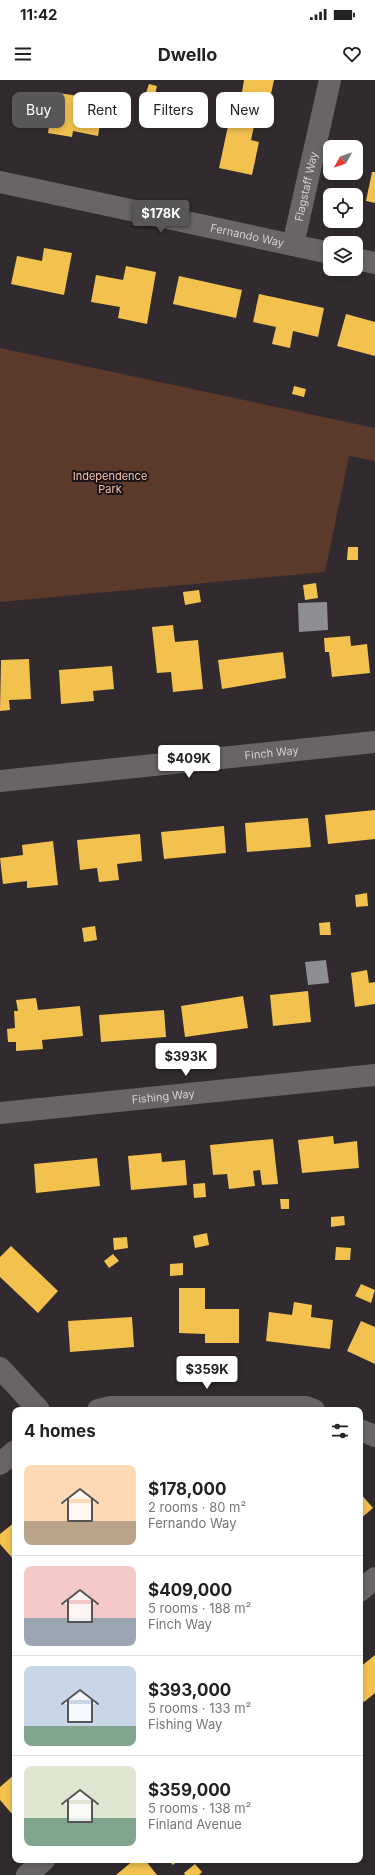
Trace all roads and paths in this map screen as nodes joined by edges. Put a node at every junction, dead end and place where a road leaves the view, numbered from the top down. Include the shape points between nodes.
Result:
1 (330, 80) edge
2 (0, 182) edge
3 (293, 246) junction
4 (323, 252) edge
5 (363, 260) edge
6 (375, 263) edge
7 (375, 742) edge
8 (0, 781) edge
9 (375, 1075) edge
10 (0, 1113) edge
11 (0, 1368) edge
12 (36, 1407) edge
13 (111, 1407) edge
14 (135, 1407) edge
15 (135, 1407) edge
16 (306, 1407) edge
17 (363, 1431) edge
18 (375, 1436) edge
19 (12, 1454) edge
20 (0, 1464) edge
21 (375, 1578) edge
22 (363, 1588) edge
23 (41, 1863) edge
24 (27, 1875) edge

1 - 3 street, Flagstaff Way
2 - 3 street, Fernando Way
3 - 4 street, Fernando Way
5 - 6 street
7 - 8 street, Finch Way
9 - 10 street, Fishing Way
11 - 12 street
13 - 15 street
14 - 16 street
17 - 18 street
19 - 20 street
21 - 22 street
23 - 24 street

